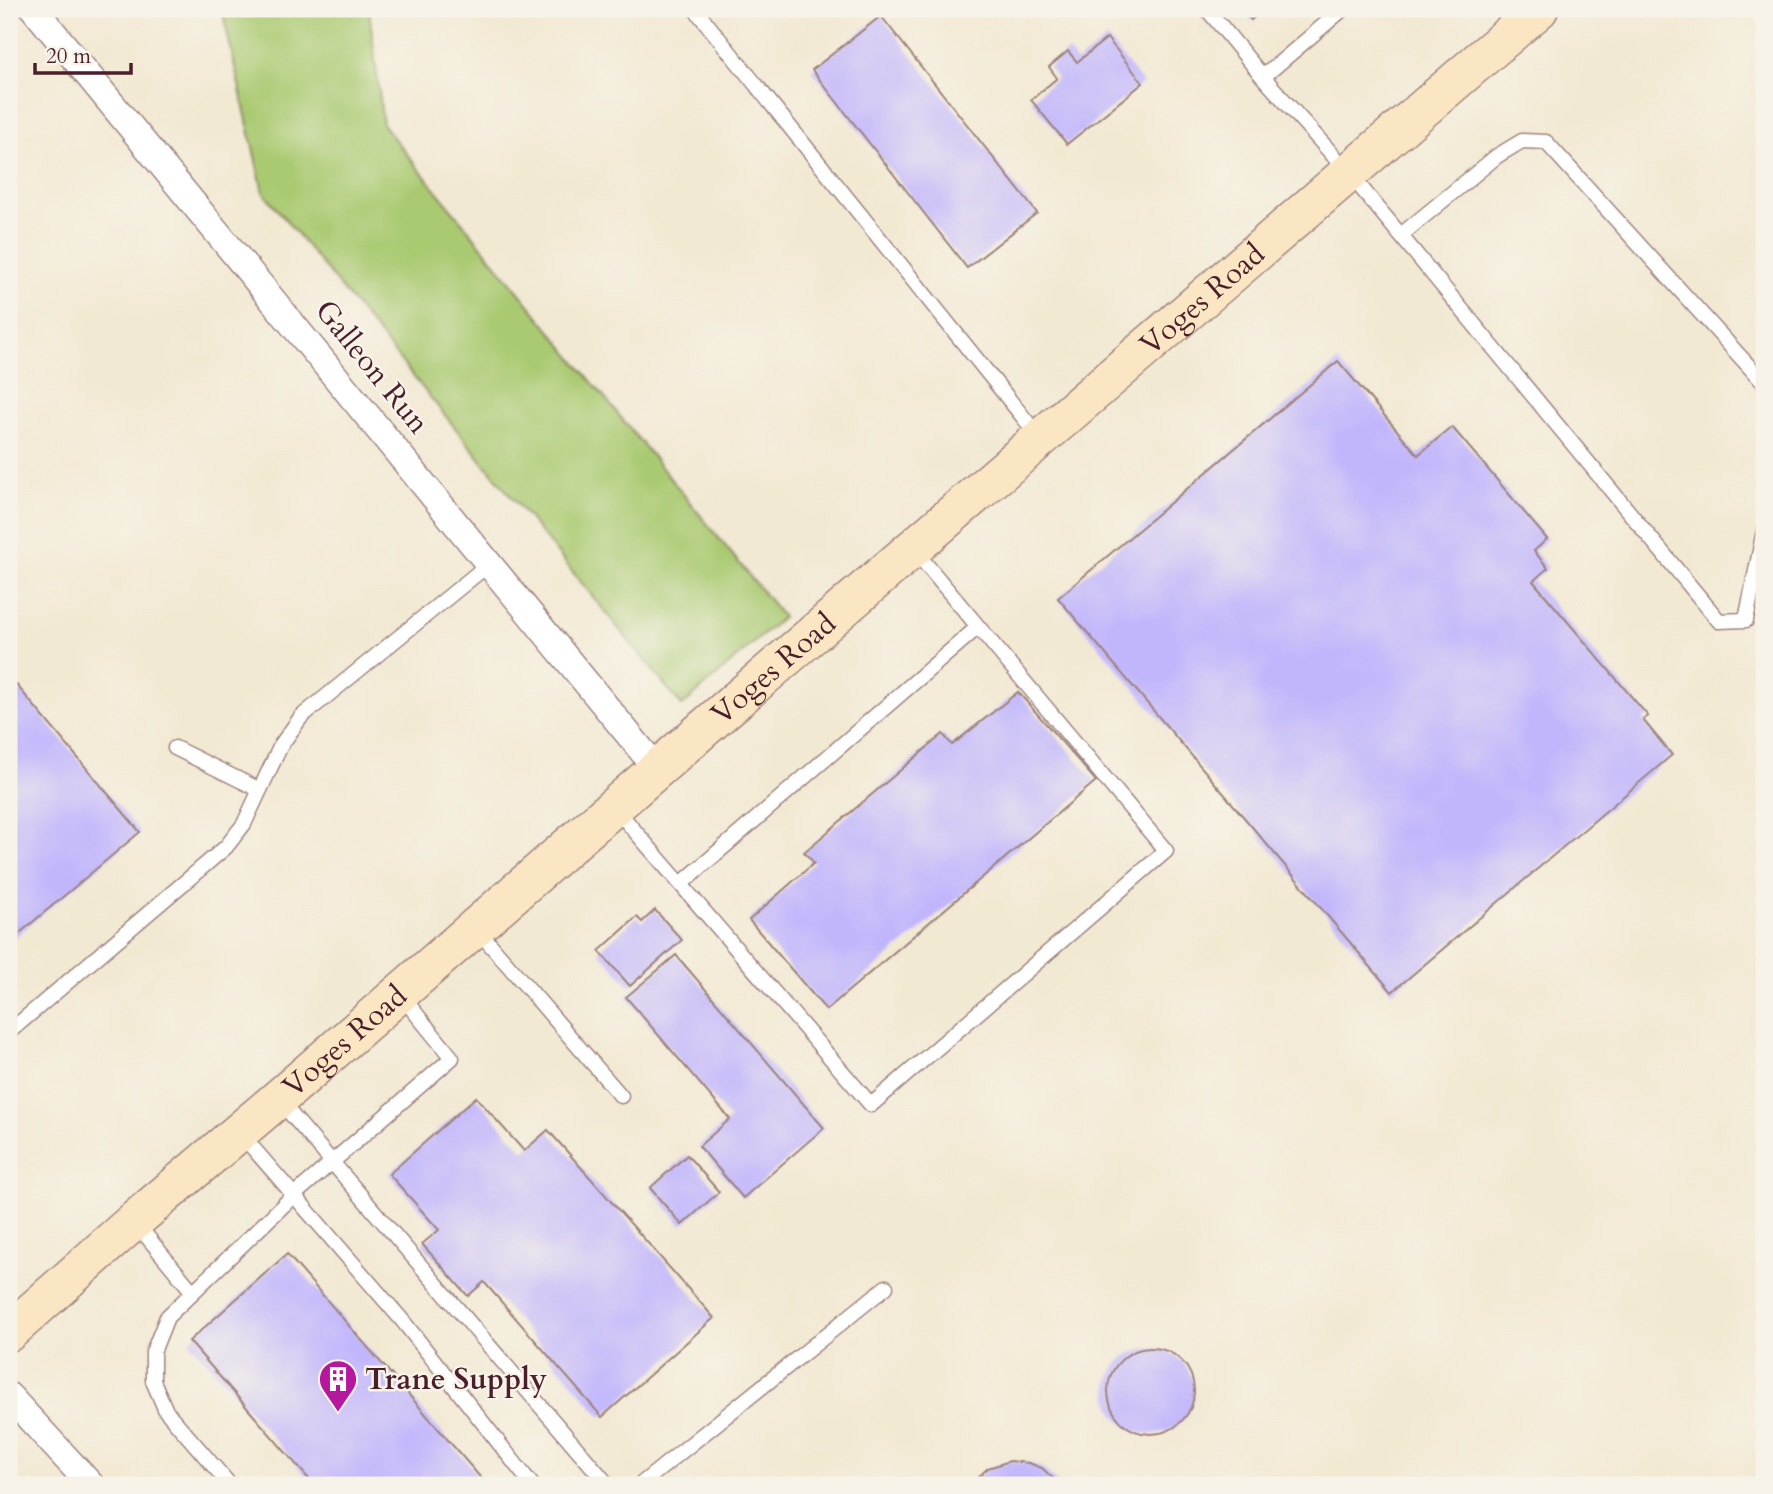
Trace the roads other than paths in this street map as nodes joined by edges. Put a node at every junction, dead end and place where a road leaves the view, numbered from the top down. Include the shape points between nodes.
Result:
1 (34, 9) edge
2 (695, 9) edge
3 (1207, 9) edge
4 (1343, 9) edge
5 (1539, 9) edge
6 (1264, 77) junction
7 (1349, 173) junction
8 (1401, 235) junction
9 (1764, 383) edge
10 (1041, 439) junction
11 (1764, 531) edge
12 (912, 549) junction
13 (490, 563) junction
14 (978, 627) junction
15 (175, 748) dead end
16 (657, 769) junction
17 (260, 790) junction
18 (614, 807) junction
19 (681, 884) junction
20 (475, 927) junction
21 (399, 993) junction
22 (9, 1032) edge
23 (621, 1096) dead end
24 (278, 1099) junction
25 (239, 1132) junction
26 (332, 1163) junction
27 (293, 1196) junction
28 (134, 1221) junction
29 (886, 1287) dead end
30 (192, 1291) junction
31 (9, 1332) edge
32 (9, 1396) edge
33 (91, 1485) edge
34 (230, 1485) edge
35 (531, 1485) edge
36 (608, 1485) edge
37 (640, 1485) edge

1 - 13 street, Galleon Run
2 - 10 lane
3 - 6 lane
4 - 6 lane
5 - 7 street, Voges Road
6 - 7 lane
7 - 8 lane
7 - 10 street, Voges Road
8 - 9 lane via 1497,156 1522,141 1546,142
8 - 11 lane via 1719,621 1746,620
10 - 12 street, Voges Road
12 - 14 lane
12 - 16 street, Voges Road
13 - 16 street, Galleon Run
13 - 17 lane via 301,717 281,745
14 - 19 lane
14 - 19 lane via 1166,851 871,1105
15 - 17 lane
16 - 18 street, Voges Road
17 - 22 lane via 226,848
18 - 19 lane
18 - 20 street, Voges Road
20 - 21 street, Voges Road
20 - 23 lane
21 - 24 street, Voges Road
21 - 26 lane via 452,1058
24 - 25 street, Voges Road
24 - 26 lane
25 - 27 lane
25 - 28 street, Voges Road
26 - 27 lane
26 - 36 lane
27 - 30 lane
27 - 35 lane via 402,1321
28 - 30 lane
28 - 31 street, Voges Road
29 - 37 lane
30 - 34 lane via 167,1317 153,1352 153,1381 166,1411
32 - 33 street

